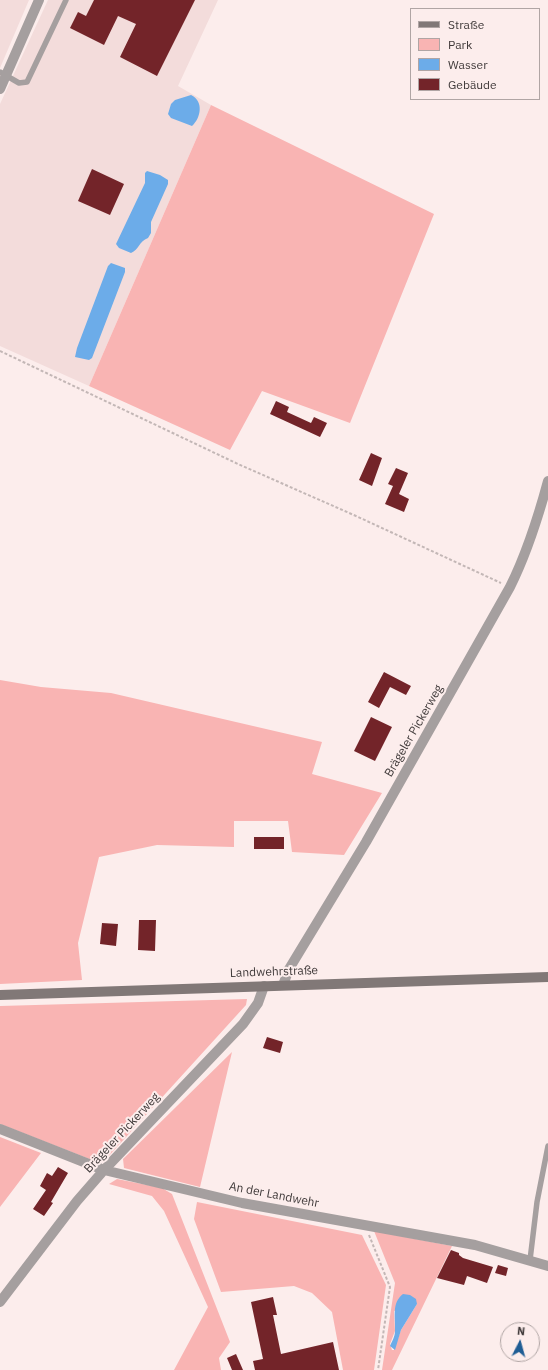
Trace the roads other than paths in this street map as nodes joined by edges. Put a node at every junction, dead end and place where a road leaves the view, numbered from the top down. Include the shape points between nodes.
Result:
1 (39, 0) edge
2 (66, 0) edge
3 (3, 74) edge
4 (0, 89) edge
5 (548, 481) edge
6 (548, 976) edge
7 (283, 985) junction
8 (264, 986) junction
9 (0, 994) edge
10 (0, 1130) edge
11 (548, 1146) edge
12 (104, 1170) junction
13 (530, 1260) junction
14 (548, 1266) edge
15 (0, 1302) edge

1 - 3 street
2 - 3 lane via 27,82 19,83
3 - 4 street
5 - 7 street, Brägeler Pickerweg via 523,559 510,587 366,842 289,969
6 - 7 street, Landwehrstraße
7 - 8 street, Landwehrstraße
8 - 9 street, Landwehrstraße
8 - 12 street, Brägeler Pickerweg via 258,1003 242,1024
10 - 12 street, An der Landwehr
11 - 13 lane via 537,1202
12 - 13 street, An der Landwehr via 242,1203 475,1245
12 - 15 street, Brägeler Pickerweg via 77,1200
13 - 14 street, An der Landwehr

